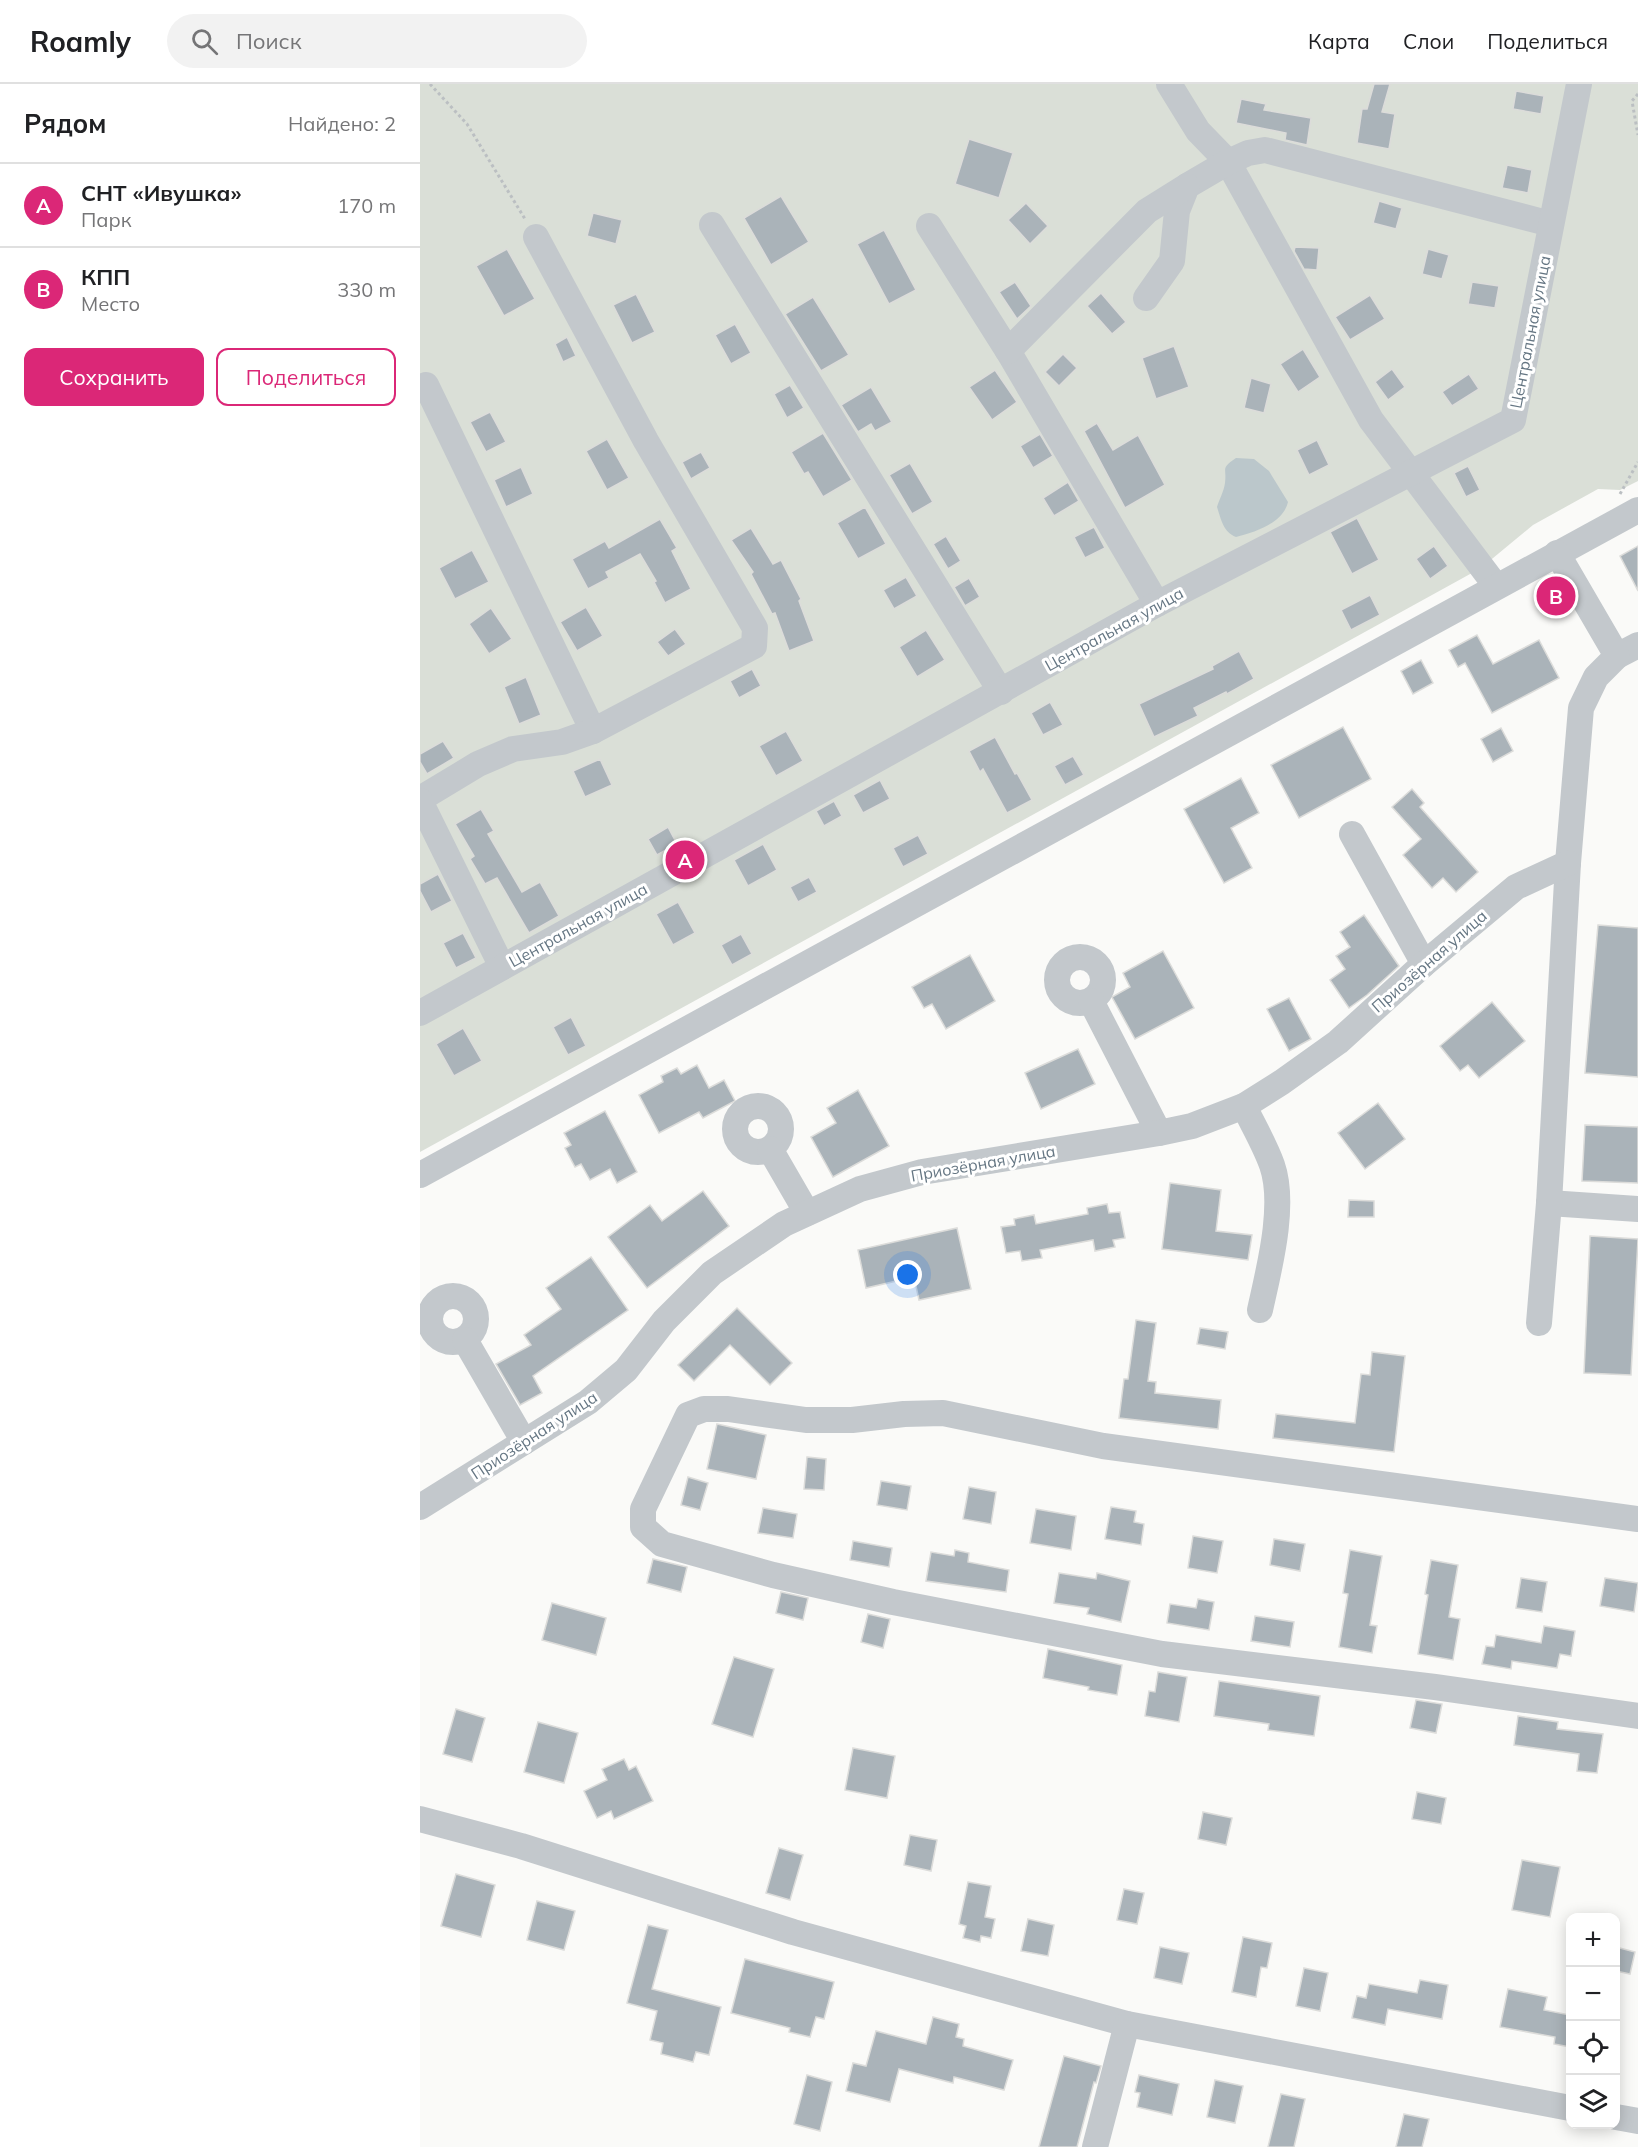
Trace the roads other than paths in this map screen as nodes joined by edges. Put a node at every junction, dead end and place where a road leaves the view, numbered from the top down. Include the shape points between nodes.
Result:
1 (1169, 84) edge
2 (1579, 84) edge
3 (1228, 162) junction
4 (1186, 186) junction
5 (1551, 224) junction
6 (712, 225) dead end
7 (929, 226) dead end
8 (536, 237) road end
9 (1146, 298) dead end
10 (1008, 351) junction
11 (426, 385) dead end
12 (1411, 474) junction
13 (1638, 510) edge
14 (1557, 553) junction
15 (1496, 586) junction
16 (1157, 604) junction
17 (1627, 650) edge
18 (1001, 692) junction
19 (593, 731) junction
20 (420, 800) edge
21 (1352, 834) dead end
22 (1568, 863) junction
23 (1424, 964) junction
24 (502, 967) junction
25 (1091, 1001) dead end
26 (420, 1013) edge
27 (1244, 1106) junction
28 (1160, 1133) junction
29 (770, 1149) dead end
30 (420, 1175) edge
31 (1549, 1203) junction
32 (1638, 1209) edge
33 (807, 1213) junction
34 (1260, 1310) dead end
35 (426, 1313) edge
36 (1539, 1323) dead end
37 (465, 1340) junction
38 (524, 1442) junction
39 (420, 1507) edge
40 (1638, 1519) edge
41 (1638, 1716) edge
42 (420, 1819) edge
43 (1127, 2024) junction
44 (1566, 2107) edge
45 (1620, 2118) edge
46 (1638, 2121) edge
47 (1095, 2147) edge

1 - 3 street via 1198,131
2 - 5 street, Центральная улица
3 - 4 street
3 - 5 street via 1264,150
3 - 12 street via 1371,420
4 - 9 street via 1178,211 1172,261
4 - 10 street via 1147,211
5 - 12 street, Центральная улица via 1513,420
6 - 18 street
7 - 10 street
8 - 19 street via 646,441 755,628 754,646
10 - 16 street
11 - 19 street
12 - 15 street
12 - 16 street, Центральная улица
13 - 14 street
14 - 15 street
14 - 17 street
15 - 30 street
16 - 18 street, Центральная улица
17 - 22 street via 1596,677 1581,708
18 - 24 street, Центральная улица
19 - 20 street via 562,742 513,749 477,764
20 - 24 street
21 - 23 street
22 - 23 street, Приозёрная улица via 1516,887
22 - 31 street
23 - 27 street, Приозёрная улица via 1338,1042
24 - 26 street, Центральная улица
25 - 28 street
27 - 28 street, Приозёрная улица via 1192,1126
27 - 34 street via 1272,1165 1278,1195 1272,1259
28 - 33 street, Приозёрная улица via 922,1172 860,1189
29 - 33 street
31 - 32 street
31 - 36 street
33 - 38 street, Приозёрная улица via 712,1273 664,1321 626,1370 588,1402
35 - 37 street via 441,1339
35 - 37 street via 450,1296 466,1299 477,1320
37 - 38 street
38 - 39 street, Приозёрная улица
40 - 41 street via 1103,1446 943,1413 806,1420 729,1409 704,1409 688,1415 643,1509 643,1527 662,1544 773,1575 893,1602 1162,1654
42 - 43 street via 520,1846 792,1932
43 - 44 street
43 - 47 street
45 - 46 street

